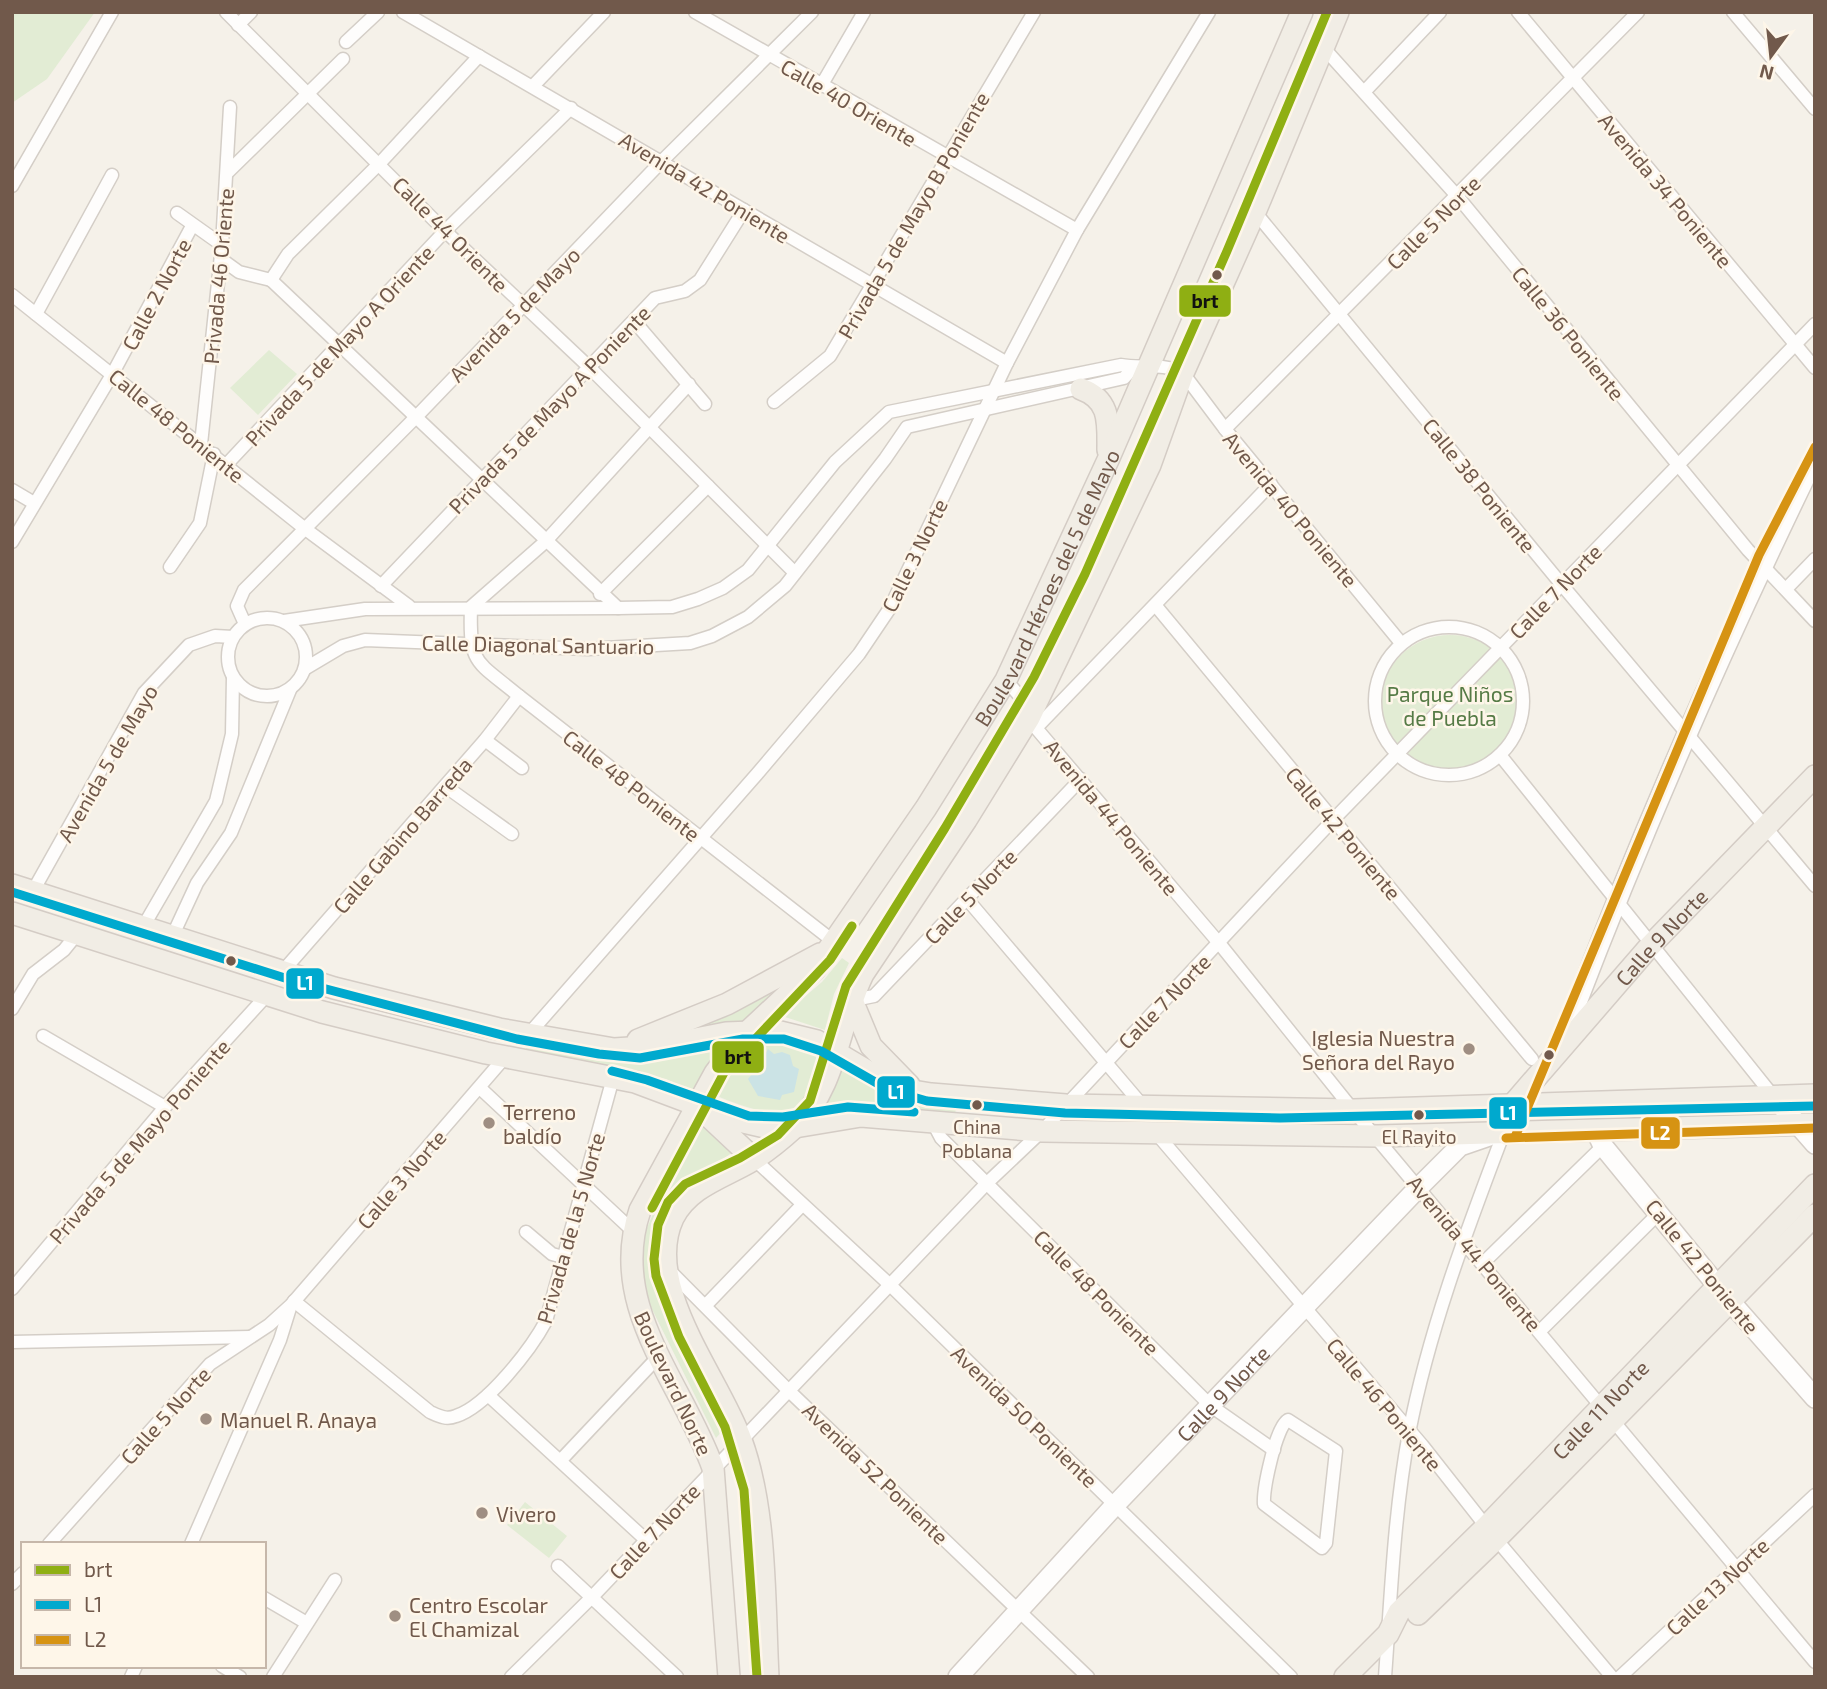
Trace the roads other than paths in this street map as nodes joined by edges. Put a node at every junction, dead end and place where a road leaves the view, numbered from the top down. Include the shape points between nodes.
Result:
1 (113, 12) edge
2 (226, 12) edge
3 (251, 12) edge
4 (379, 12) edge
5 (403, 12) edge
6 (604, 12) edge
7 (695, 12) edge
8 (812, 12) edge
9 (864, 12) edge
10 (1034, 12) edge
11 (1301, 12) edge
12 (1338, 12) edge
13 (1440, 12) edge
14 (1518, 12) edge
15 (1638, 12) edge
16 (1734, 12) edge
17 (1207, 13) edge
18 (238, 24) junction
19 (346, 42) dead end
20 (1322, 46) junction
21 (479, 56) junction
22 (770, 56) junction
23 (343, 59) dead end
24 (1574, 79) junction
25 (533, 86) junction
26 (821, 86) junction
27 (1365, 91) junction
28 (308, 94) junction
29 (230, 107) dead end
30 (571, 108) junction
31 (1815, 109) edge
32 (945, 157) junction
33 (662, 160) junction
34 (380, 163) junction
35 (227, 173) junction
36 (112, 175) dead end
37 (12, 186) edge
38 (1458, 197) junction
39 (744, 210) junction
40 (1255, 212) junction
41 (177, 213) dead end
42 (192, 226) junction
43 (1077, 230) junction
44 (445, 231) junction
45 (222, 245) junction
46 (221, 259) junction
47 (271, 280) junction
48 (872, 286) junction
49 (12, 295) edge
50 (522, 305) junction
51 (1339, 313) junction
52 (36, 314) junction
53 (634, 321) junction
54 (1815, 324) edge
55 (341, 344) junction
56 (1794, 345) junction
57 (1007, 363) junction
58 (1140, 366) junction
59 (590, 367) junction
60 (1815, 369) edge
61 (113, 373) junction
62 (1183, 373) junction
63 (689, 384) junction
64 (995, 389) junction
65 (1081, 389) junction
66 (774, 402) dead end
67 (705, 404) dead end
68 (986, 408) junction
69 (417, 416) junction
70 (651, 429) junction
71 (1225, 429) junction
72 (201, 444) junction
73 (214, 454) junction
74 (1815, 457) edge
75 (1108, 460) junction
76 (227, 464) junction
77 (1676, 466) junction
78 (482, 478) junction
79 (1271, 484) junction
80 (708, 486) junction
81 (12, 491) edge
82 (34, 503) junction
83 (304, 528) junction
84 (12, 542) edge
85 (545, 542) junction
86 (767, 546) junction
87 (1815, 559) edge
88 (1763, 566) junction
89 (170, 567) dead end
90 (795, 573) junction
91 (1562, 585) junction
92 (381, 586) junction
93 (1786, 589) junction
94 (600, 594) junction
95 (409, 606) junction
96 (1156, 606) junction
97 (471, 607) junction
98 (618, 608) junction
99 (284, 621) junction
100 (1815, 621) edge
101 (245, 624) junction
102 (233, 637) junction
103 (1401, 643) junction
104 (470, 646) junction
105 (1501, 647) junction
106 (306, 668) junction
107 (233, 677) junction
108 (1006, 680) junction
109 (290, 690) junction
110 (519, 696) junction
111 (1033, 723) junction
112 (1688, 736) junction
113 (485, 740) junction
114 (1398, 755) junction
115 (1500, 755) junction
116 (522, 768) dead end
117 (1815, 776) edge
118 (1081, 779) junction
119 (445, 786) junction
120 (1333, 820) junction
121 (1765, 827) junction
122 (512, 834) dead end
123 (702, 840) junction
124 (12, 885) edge
125 (1815, 886) edge
126 (33, 891) junction
127 (967, 899) junction
128 (1616, 900) junction
129 (12, 913) edge
130 (143, 927) junction
131 (77, 934) junction
132 (172, 937) junction
133 (1219, 943) junction
134 (831, 945) junction
135 (1650, 946) junction
136 (283, 971) junction
137 (267, 995) junction
138 (852, 997) junction
139 (12, 1009) edge
140 (748, 1031) junction
141 (528, 1035) junction
142 (43, 1036) dead end
143 (614, 1049) junction
144 (1559, 1050) junction
145 (835, 1051) junction
146 (506, 1056) junction
147 (1532, 1059) dead end
148 (1105, 1063) junction
149 (613, 1078) junction
150 (656, 1087) junction
151 (480, 1088) junction
152 (916, 1091) junction
153 (1815, 1095) edge
154 (1773, 1096) junction
155 (1514, 1103) junction
156 (696, 1104) junction
157 (1066, 1105) junction
158 (1142, 1105) junction
159 (165, 1107) junction
160 (1353, 1110) junction
161 (861, 1116) junction
162 (932, 1121) junction
163 (1807, 1125) edge
164 (795, 1127) junction
165 (1042, 1131) junction
166 (1156, 1132) junction
167 (1504, 1132) junction
168 (1378, 1136) junction
169 (1600, 1138) junction
170 (1815, 1144) edge
171 (670, 1155) junction
172 (754, 1159) junction
173 (986, 1183) junction
174 (1815, 1185) edge
175 (584, 1186) junction
176 (1419, 1187) junction
177 (802, 1205) junction
178 (1660, 1213) junction
179 (1815, 1215) edge
180 (633, 1231) junction
181 (526, 1232) dead end
182 (1464, 1240) junction
183 (563, 1257) junction
184 (1483, 1263) junction
185 (666, 1268) junction
186 (889, 1284) junction
187 (12, 1289) edge
188 (1723, 1292) junction
189 (293, 1303) junction
190 (706, 1305) junction
191 (1305, 1307) junction
192 (1540, 1331) junction
193 (250, 1337) junction
194 (12, 1342) edge
195 (659, 1356) junction
196 (787, 1389) junction
197 (488, 1395) junction
198 (1815, 1398) edge
199 (1211, 1406) junction
200 (1607, 1413) junction
201 (1409, 1432) junction
202 (741, 1440) junction
203 (1274, 1450) junction
204 (561, 1460) junction
205 (713, 1468) junction
206 (1815, 1495) edge
207 (1116, 1504) junction
208 (1491, 1533) junction
209 (645, 1539) junction
210 (51, 1542) edge
211 (192, 1542) edge
212 (558, 1566) dead end
213 (1737, 1566) junction
214 (335, 1580) dead end
215 (592, 1597) junction
216 (266, 1599) edge
217 (1020, 1610) junction
218 (305, 1622) junction
219 (1388, 1634) junction
220 (1815, 1662) edge
221 (273, 1677) edge
222 (511, 1677) edge
223 (677, 1677) edge
224 (729, 1677) edge
225 (768, 1677) edge
226 (958, 1677) edge
227 (1088, 1677) edge
228 (1291, 1677) edge
229 (1345, 1677) edge
230 (1385, 1677) edge
231 (1612, 1677) edge
232 (1620, 1677) edge

1 - 37 street
2 - 18 street, Calle 44 Oriente
3 - 18 street
4 - 19 street
5 - 21 street, Avenida 42 Poniente
6 - 25 street
7 - 22 street, Calle 40 Oriente
8 - 22 street, Avenida 5 de Mayo
9 - 26 street
10 - 32 street, Privada 5 de Mayo B Poniente
11 - 58 main road, Boulevard Héroes del 5 de Mayo
12 - 20 main road, Boulevard Héroes del 5 de Mayo
13 - 27 street
14 - 24 street, Avenida 34 Poniente
15 - 24 street, Calle 5 Norte
16 - 31 street
17 - 43 street, Calle 3 Norte
18 - 28 street, Calle 44 Oriente
20 - 27 street, Calle 36 Poniente
20 - 40 main road, Boulevard Héroes del 5 de Mayo
21 - 25 street, Avenida 42 Poniente
21 - 34 street
22 - 26 street, Calle 40 Oriente
22 - 33 street, Avenida 5 de Mayo
23 - 28 street
24 - 38 street, Calle 5 Norte
24 - 56 street, Avenida 34 Poniente
25 - 30 street, Avenida 42 Poniente
26 - 32 street, Calle 40 Oriente
27 - 38 street, Calle 36 Poniente
28 - 34 street, Calle 44 Oriente
28 - 35 street
29 - 35 street, Privada 46 Oriente
30 - 33 street, Avenida 42 Poniente
30 - 44 street, Privada 5 de Mayo A Oriente
32 - 43 street, Calle 40 Oriente
32 - 48 street, Privada 5 de Mayo B Poniente
33 - 39 street, Avenida 42 Poniente
33 - 50 street, Avenida 5 de Mayo
34 - 44 street, Calle 44 Oriente
34 - 47 street via 288,254
35 - 45 street, Privada 46 Oriente
36 - 52 street
38 - 51 street, Calle 5 Norte
38 - 77 street, Calle 36 Poniente
39 - 48 street, Avenida 42 Poniente
39 - 53 street, Privada 5 de Mayo A Poniente via 700,281 685,291 655,298
40 - 51 street, Calle 38 Poniente
40 - 62 main road, Boulevard Héroes del 5 de Mayo
41 - 42 street
42 - 45 street
42 - 61 street, Calle 2 Norte
43 - 57 street, Calle 3 Norte
44 - 50 street, Calle 44 Oriente
44 - 55 street, Privada 5 de Mayo A Oriente
45 - 46 street, Privada 46 Oriente
46 - 47 street via 239,272
46 - 72 street, Privada 46 Oriente
47 - 55 street
48 - 57 street, Avenida 42 Poniente
48 - 66 street, Privada 5 de Mayo B Poniente via 830,356
49 - 52 street, Calle 48 Poniente
50 - 59 street, Calle 44 Oriente
50 - 69 street, Avenida 5 de Mayo
51 - 71 street, Calle 5 Norte
51 - 91 street, Calle 38 Poniente
52 - 61 street, Calle 48 Poniente
53 - 59 street, Privada 5 de Mayo A Poniente
53 - 63 street
54 - 56 street, Calle 7 Norte
55 - 69 street
55 - 76 street, Privada 5 de Mayo A Oriente
56 - 60 street, Avenida 34 Poniente
56 - 77 street, Calle 7 Norte
57 - 64 street, Calle 3 Norte
58 - 62 street
58 - 64 street, Calle Diagonal Santuario via 1121,365
58 - 65 street, Calle Diagonal Santuario via 1124,378
58 - 75 main road, Boulevard Héroes del 5 de Mayo
59 - 70 street, Calle 44 Oriente
59 - 78 street, Privada 5 de Mayo A Poniente
61 - 72 street, Calle 48 Poniente
61 - 82 street, Calle 2 Norte
62 - 71 street, Avenida 40 Poniente
62 - 111 main road, Boulevard Héroes del 5 de Mayo via 1150,465
63 - 67 street
63 - 70 street
64 - 68 street, Calle 3 Norte
64 - 86 street, Calle Diagonal Santuario via 889,412 835,462
65 - 68 street, Calle Diagonal Santuario
65 - 75 main road via 1097,397 1106,409
68 - 90 street, Calle Diagonal Santuario via 907,427
68 - 123 street, Calle 3 Norte via 890,608 859,654
69 - 78 street
69 - 83 street, Avenida 5 de Mayo
70 - 80 street, Calle 44 Oriente
70 - 85 street
71 - 79 street, Avenida 40 Poniente
72 - 73 street, Calle 48 Poniente
73 - 76 street, Calle 48 Poniente
73 - 89 street via 200,523
74 - 88 main road
75 - 108 main road, Boulevard Héroes del 5 de Mayo
76 - 83 street, Calle 48 Poniente
77 - 88 street, Calle 36 Poniente
77 - 91 street, Calle 7 Norte
78 - 85 street
78 - 92 street, Privada 5 de Mayo A Poniente
79 - 96 street
79 - 103 street, Avenida 40 Poniente
80 - 86 street, Calle 44 Oriente
80 - 94 street
81 - 82 street
82 - 84 street, Calle 2 Norte
83 - 92 street, Calle 48 Poniente
83 - 101 street, Avenida 5 de Mayo via 238,598
85 - 94 street
85 - 97 street
86 - 90 street, Calle 44 Oriente
86 - 98 street, Calle Diagonal Santuario via 741,576 705,597 672,607
87 - 93 street
88 - 93 street, Calle 36 Poniente
88 - 112 main road
90 - 104 street, Calle Diagonal Santuario via 748,617 690,643 588,649
91 - 105 street, Calle 7 Norte
91 - 112 street, Calle 38 Poniente
92 - 95 street, Calle 48 Poniente
93 - 100 street, Calle 36 Poniente
94 - 98 street
95 - 97 street, Calle Diagonal Santuario
95 - 99 street, Calle Diagonal Santuario
96 - 111 street
96 - 120 street, Calle 42 Poniente
97 - 98 street, Calle Diagonal Santuario
97 - 104 street
99 - 101 street via 261,618
99 - 106 street via 301,636
101 - 102 street
102 - 107 street via 227,657
102 - 126 street, Avenida 5 de Mayo via 215,636 189,645 145,693
103 - 105 street via 1443,626 1482,634
103 - 114 street via 1383,664 1374,696 1379,728
104 - 106 street, Calle Diagonal Santuario via 365,640 343,646
104 - 110 street, Calle 48 Poniente via 477,661
105 - 114 street, Calle 7 Norte
105 - 115 street via 1518,672 1524,703 1516,734
106 - 109 street
107 - 109 street via 252,694 278,695
107 - 130 street via 232,734 216,802
108 - 111 street, Avenida 44 Poniente
108 - 134 main road, Boulevard Héroes del 5 de Mayo via 926,808
109 - 132 street via 231,833 197,883
110 - 113 street, Calle Gabino Barreda
110 - 123 street, Calle 48 Poniente
111 - 118 street, Avenida 44 Poniente
111 - 138 main road, Boulevard Héroes del 5 de Mayo
112 - 121 street, Calle 38 Poniente
112 - 128 main road
113 - 116 street
113 - 119 street, Calle Gabino Barreda
114 - 115 street via 1423,771 1453,775 1482,767
114 - 120 street, Calle 7 Norte
115 - 128 street
117 - 121 main road, Calle 9 Norte
118 - 127 street, Calle 5 Norte
118 - 133 street, Avenida 44 Poniente
119 - 122 street
119 - 136 street, Calle Gabino Barreda
120 - 133 street, Calle 7 Norte
120 - 147 street, Calle 42 Poniente
121 - 125 street, Calle 38 Poniente
121 - 135 main road, Calle 9 Norte
123 - 134 street, Calle 48 Poniente
123 - 141 street, Calle 3 Norte
124 - 126 main road
126 - 130 main road
127 - 138 street, Calle 5 Norte via 874,996
127 - 148 street
128 - 135 street
128 - 144 main road
129 - 131 main road
130 - 132 main road
131 - 137 main road
131 - 139 street via 65,950 33,974
132 - 136 main road
133 - 148 street, Calle 7 Norte
133 - 160 street, Avenida 44 Poniente
134 - 140 main road, Boulevard Héroes del 5 de Mayo via 806,980
134 - 143 main road via 727,1004
135 - 144 main road, Calle 9 Norte
135 - 154 street
136 - 141 main road via 356,994
137 - 146 main road via 366,1024
137 - 159 street, Privada 5 de Mayo Poniente
138 - 145 main road, Boulevard Héroes del 5 de Mayo
138 - 152 main road via 871,1046
140 - 143 main road
140 - 145 main road via 796,1034
140 - 156 main road, Boulevard Héroes del 5 de Mayo
141 - 143 main road
142 - 159 street
144 - 155 main road, Calle 9 Norte
145 - 152 main road via 884,1081
145 - 164 main road, Boulevard Héroes del 5 de Mayo via 826,1086
146 - 149 main road
146 - 151 street, Calle 3 Norte
148 - 157 street, Calle 7 Norte
148 - 158 street
149 - 150 main road
149 - 175 street, Privada de la 5 Norte
150 - 156 main road
150 - 171 main road via 666,1098 673,1119
151 - 175 street
151 - 189 street, Calle 3 Norte
152 - 157 main road
153 - 154 main road
154 - 155 main road
154 - 163 main road
155 - 160 main road
156 - 164 main road via 753,1125
156 - 171 main road, Boulevard Norte
156 - 172 main road
157 - 158 main road
157 - 165 street, Calle 7 Norte
158 - 160 main road
159 - 187 street, Privada 5 de Mayo Poniente
160 - 168 street, Avenida 44 Poniente
161 - 162 main road
161 - 164 main road
161 - 172 main road
162 - 165 main road
162 - 173 street, Calle 48 Poniente via 941,1138
163 - 169 main road
163 - 170 main road
164 - 172 main road, Boulevard Norte
165 - 166 main road
165 - 173 street, Calle 7 Norte
166 - 168 main road
166 - 191 street, Calle 46 Poniente
167 - 168 main road
167 - 169 main road
167 - 176 main road, Calle 9 Norte via 1460,1146
167 - 182 street
168 - 176 street, Avenida 44 Poniente
169 - 178 main road, Calle 42 Poniente
169 - 184 street
171 - 180 main road, Boulevard Norte
172 - 177 street, Avenida 50 Poniente
172 - 185 main road, Boulevard Norte via 694,1192 681,1206 668,1235
173 - 186 street, Calle 7 Norte
173 - 199 street, Calle 48 Poniente
174 - 188 main road, Calle 11 Norte
175 - 180 street
175 - 183 street, Privada de la 5 Norte
176 - 182 street, Avenida 44 Poniente
176 - 191 main road, Calle 9 Norte
177 - 186 street, Avenida 50 Poniente
177 - 190 street
178 - 188 main road, Calle 42 Poniente
178 - 192 street
179 - 188 main road, Calle 11 Norte
180 - 195 main road, Boulevard Norte via 631,1279
181 - 183 street via 552,1254
182 - 184 street, Avenida 44 Poniente
182 - 201 street via 1432,1338
183 - 197 street, Privada de la 5 Norte via 538,1336
184 - 192 street, Avenida 44 Poniente
185 - 190 street, Avenida 52 Poniente
185 - 202 main road, Boulevard Norte via 675,1300
186 - 196 street, Calle 7 Norte
186 - 207 street, Avenida 50 Poniente
188 - 198 main road, Calle 42 Poniente
188 - 200 main road, Calle 11 Norte
189 - 193 street, Calle 5 Norte
189 - 197 street, Privada de la 5 Norte via 430,1412 444,1418 457,1416
189 - 211 street
190 - 196 street, Avenida 52 Poniente
191 - 199 main road, Calle 9 Norte
191 - 201 street, Calle 46 Poniente
192 - 200 street, Avenida 44 Poniente
193 - 194 street
193 - 210 street, Calle 5 Norte via 210,1364
195 - 204 street
195 - 205 main road, Boulevard Norte via 702,1437
196 - 202 street, Calle 7 Norte
196 - 217 street, Avenida 52 Poniente
197 - 204 street
199 - 203 street, Calle 48 Poniente
199 - 207 main road, Calle 9 Norte
200 - 208 main road, Calle 11 Norte
200 - 213 street, Avenida 44 Poniente
201 - 208 street, Calle 46 Poniente
201 - 219 street via 1389,1584
202 - 205 street, Calle 7 Norte
202 - 225 main road, Boulevard Norte via 757,1511
203 - 203 street via 1285,1421 1336,1451 1322,1548 1264,1504
204 - 209 street
205 - 209 street, Calle 7 Norte
205 - 224 main road, Boulevard Norte
206 - 213 street, Calle 13 Norte
207 - 217 main road, Calle 9 Norte
207 - 228 street, Avenida 50 Poniente
208 - 219 main road, Calle 11 Norte via 1399,1632
208 - 231 street, Calle 46 Poniente
209 - 215 street, Calle 7 Norte
212 - 215 street
213 - 220 street, Avenida 44 Poniente
213 - 232 street, Calle 13 Norte
214 - 218 street
215 - 222 street, Calle 7 Norte
215 - 223 street
216 - 218 street
217 - 226 main road, Calle 9 Norte
217 - 227 street, Avenida 52 Poniente
218 - 221 street
219 - 229 main road, Calle 11 Norte
219 - 230 street

